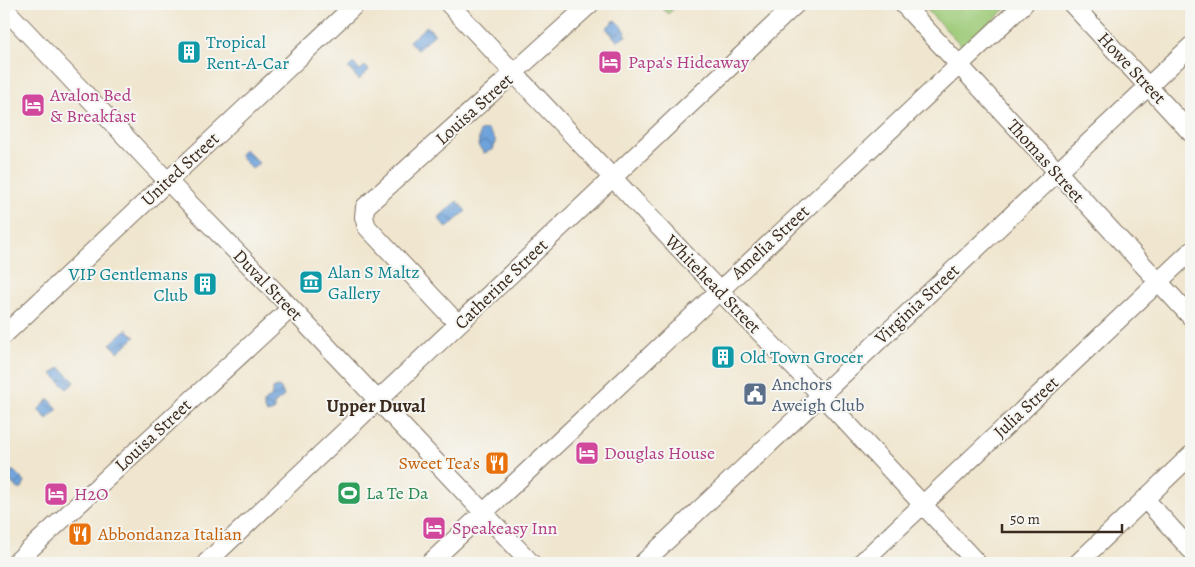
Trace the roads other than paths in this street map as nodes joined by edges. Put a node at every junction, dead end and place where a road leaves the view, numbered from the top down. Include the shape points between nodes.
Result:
1 (356, 4) edge
2 (449, 4) edge
3 (590, 4) edge
4 (796, 4) edge
5 (903, 4) edge
6 (1024, 4) edge
7 (1072, 4) edge
8 (4, 8) edge
9 (1191, 46) edge
10 (958, 64) junction
11 (516, 73) junction
12 (1149, 86) junction
13 (1191, 133) edge
14 (1057, 173) junction
15 (612, 178) junction
16 (167, 181) junction
17 (1191, 251) edge
18 (1158, 282) junction
19 (718, 290) junction
20 (291, 308) junction
21 (1191, 317) edge
22 (458, 324) junction
23 (4, 335) edge
24 (821, 395) junction
25 (377, 401) junction
26 (1191, 455) edge
27 (1145, 499) junction
28 (922, 505) junction
29 (482, 512) junction
30 (1191, 550) edge
31 (15, 563) edge
32 (206, 563) edge
33 (430, 563) edge
34 (531, 563) edge
35 (644, 563) edge
36 (861, 563) edge
37 (977, 563) edge
38 (1078, 563) edge

1 - 16 street, United Street
2 - 11 street, Whitehead Street
3 - 11 street, Louisa Street
4 - 15 street, Catherine Street
5 - 10 street, Thomas Street
6 - 10 street, Amelia Street
7 - 12 street, Howe Street
8 - 16 street, Duval Street
9 - 12 street, Virginia Street
10 - 14 street, Thomas Street
10 - 19 street, Amelia Street
11 - 15 street, Whitehead Street
11 - 22 street, Louisa Street via 365,207 368,227
12 - 13 street, Howe Street
12 - 14 street, Virginia Street
14 - 18 street, Thomas Street
14 - 24 street, Virginia Street
15 - 19 street, Whitehead Street
15 - 22 street, Catherine Street
16 - 20 street, Duval Street
16 - 23 street, United Street
17 - 18 street, Julia Street
18 - 21 street, Thomas Street
18 - 28 street, Julia Street
19 - 24 street, Whitehead Street
19 - 29 street, Amelia Street
20 - 25 street, Duval Street
20 - 31 street, Louisa Street
22 - 25 street, Catherine Street
24 - 28 street, Whitehead Street
24 - 35 street, Virginia Street
25 - 29 street, Duval Street
25 - 32 street, Catherine Street
26 - 27 street
27 - 30 street
27 - 38 street
28 - 36 street, Julia Street
28 - 37 street, Whitehead Street
29 - 33 street, Amelia Street
29 - 34 street, Duval Street

